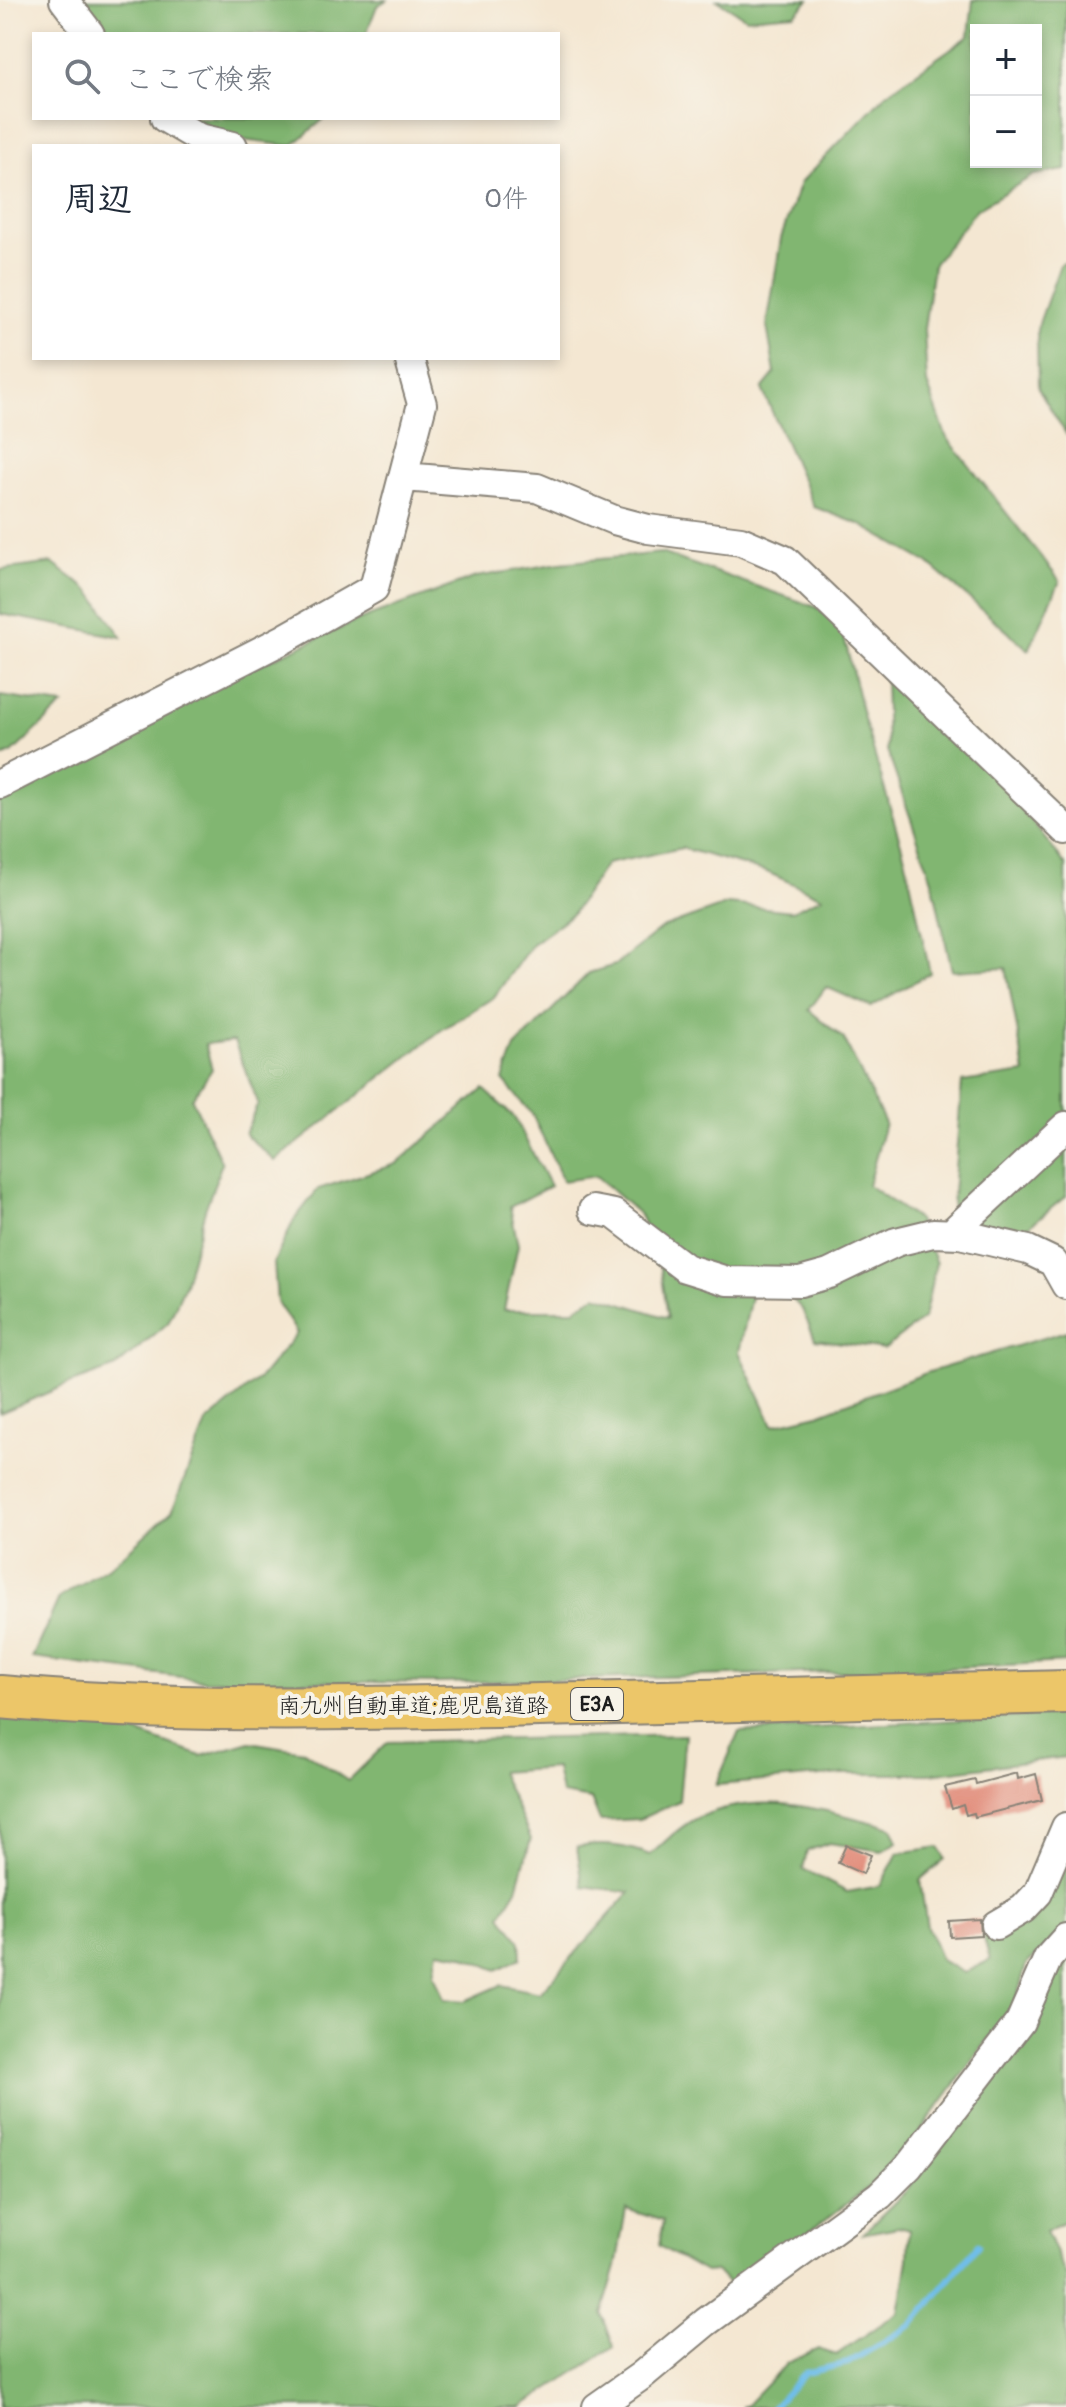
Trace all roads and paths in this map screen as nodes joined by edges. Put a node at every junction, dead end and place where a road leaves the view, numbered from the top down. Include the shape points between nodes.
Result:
1 (64, 0) edge
2 (88, 32) edge
3 (168, 120) edge
4 (224, 144) edge
5 (410, 360) edge
6 (404, 477) junction
7 (0, 784) edge
8 (1066, 830) edge
9 (1066, 1126) edge
10 (593, 1210) dead end
11 (960, 1234) junction
12 (1066, 1285) edge
13 (1066, 1692) edge
14 (0, 1697) edge
15 (1066, 1827) edge
16 (996, 1925) dead end
17 (1066, 1938) edge
18 (597, 2407) edge

1 - 2 street
3 - 4 street via 199,138
5 - 6 street via 422,404
6 - 7 street via 374,588
6 - 8 street via 537,488 614,520 741,541 785,560
9 - 11 street via 957,1228
10 - 11 street via 614,1214 685,1268 727,1281 800,1282 896,1242 933,1233
11 - 12 street via 1028,1250 1053,1262
13 - 14 highway, 南九州自動車道;鹿児島道路 / E3A via 425,1707 128,1705
15 - 16 street via 1038,1893
17 - 18 street via 1048,1958 1020,2022 909,2166 880,2195

